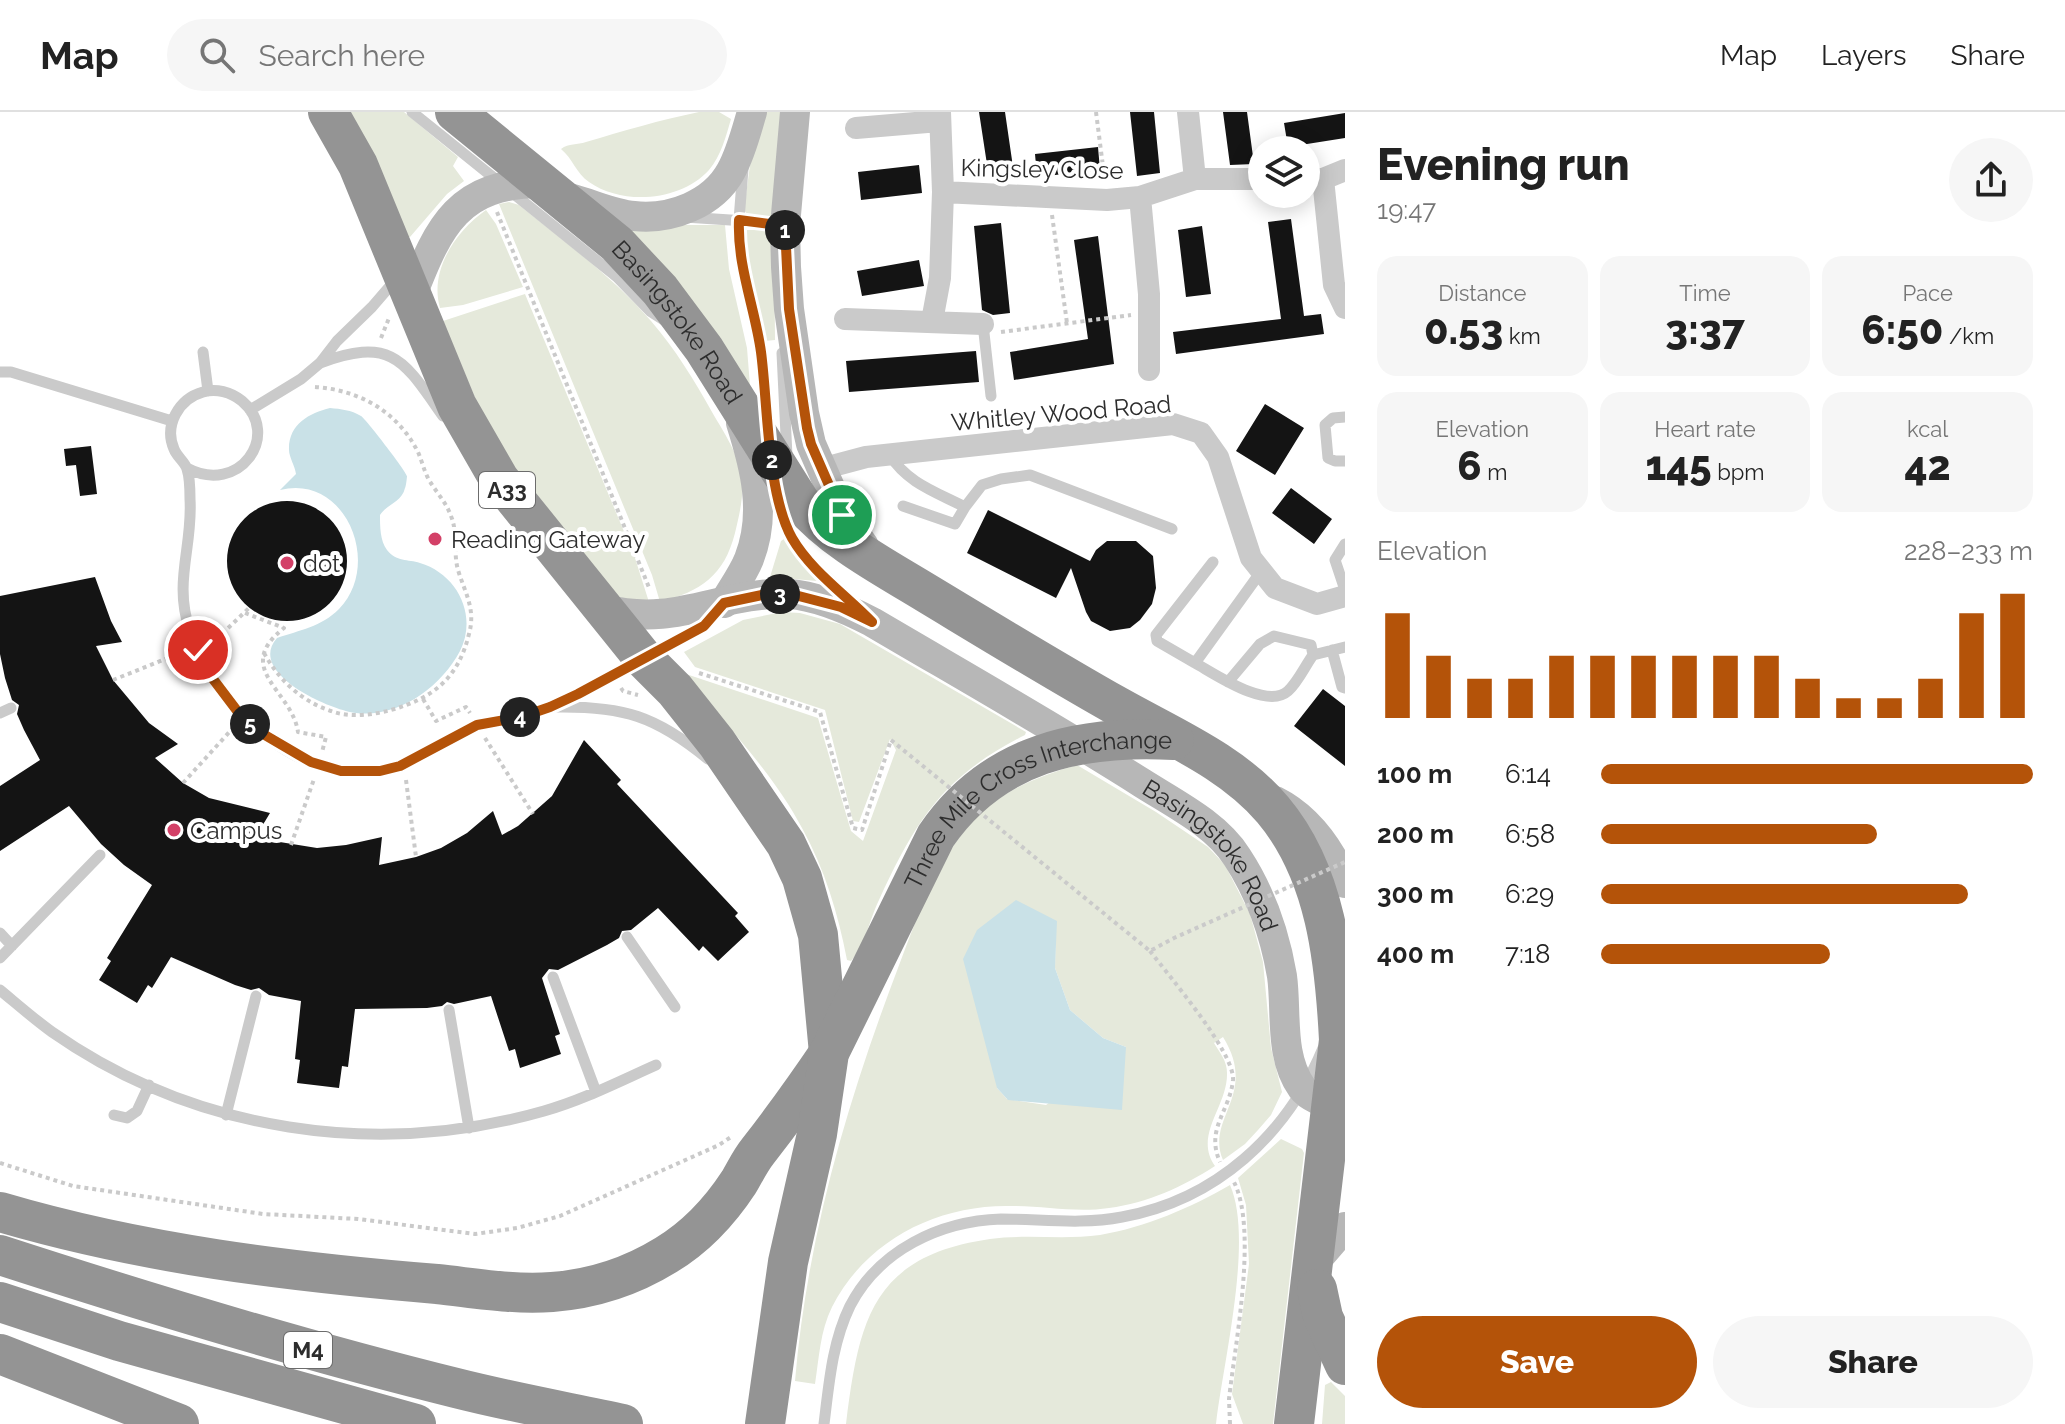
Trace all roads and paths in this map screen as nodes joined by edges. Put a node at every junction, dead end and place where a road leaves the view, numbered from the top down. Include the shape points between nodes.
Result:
1 (328, 112) edge
2 (412, 112) edge
3 (455, 112) edge
4 (795, 112) edge
5 (1096, 112) edge
6 (1188, 112) edge
7 (940, 116) edge
8 (749, 122) edge
9 (856, 128) dead end
10 (1345, 170) edge
11 (1320, 178) edge
12 (1195, 179) junction
13 (1248, 179) edge
14 (943, 192) junction
15 (525, 194) junction
16 (1050, 197) junction
17 (1140, 197) junction
18 (1107, 200) junction
19 (1320, 207) edge
20 (669, 214) junction
21 (739, 220) junction
22 (785, 226) junction
23 (415, 271) junction
24 (1345, 308) edge
25 (789, 309) junction
26 (1149, 313) junction
27 (845, 319) dead end
28 (932, 321) junction
29 (1067, 323) junction
30 (984, 329) junction
31 (704, 349) junction
32 (203, 352) dead end
33 (320, 363) junction
34 (1149, 370) dead end
35 (0, 372) edge
36 (293, 385) junction
37 (208, 391) junction
38 (991, 396) dead end
39 (734, 399) junction
40 (250, 410) junction
41 (1345, 417) edge
42 (172, 421) junction
43 (453, 428) dead end
44 (462, 438) dead end
45 (890, 455) junction
46 (772, 460) junction
47 (1345, 461) edge
48 (187, 468) junction
49 (821, 469) junction
50 (499, 479) junction
51 (800, 502) junction
52 (903, 506) dead end
53 (965, 507) junction
54 (1172, 529) dead end
55 (1345, 544) edge
56 (1213, 562) dead end
57 (880, 565) junction
58 (1260, 573) junction
59 (1345, 590) edge
60 (1345, 596) edge
61 (655, 602) dead end
62 (724, 603) junction
63 (605, 609) junction
64 (245, 613) dead end
65 (872, 622) junction
66 (1345, 647) edge
67 (1332, 650) junction
68 (264, 653) junction
69 (1313, 655) junction
70 (1195, 663) junction
71 (717, 680) dead end
72 (637, 682) junction
73 (1228, 682) junction
74 (1345, 688) edge
75 (423, 699) junction
76 (550, 707) junction
77 (243, 717) junction
78 (477, 725) junction
79 (1178, 741) junction
80 (1080, 744) junction
81 (319, 764) junction
82 (400, 766) junction
83 (183, 783) dead end
84 (1255, 791) junction
85 (758, 800) junction
86 (533, 814) dead end
87 (291, 845) dead end
88 (100, 855) dead end
89 (416, 857) dead end
90 (1345, 862) edge
91 (1345, 883) edge
92 (0, 933) edge
93 (627, 937) dead end
94 (12, 946) junction
95 (1150, 951) junction
96 (0, 958) edge
97 (553, 977) dead end
98 (0, 990) edge
99 (256, 996) dead end
100 (675, 1007) dead end
101 (449, 1010) dead end
102 (829, 1053) junction
103 (656, 1065) dead end
104 (149, 1085) junction
105 (596, 1092) junction
106 (1326, 1101) edge
107 (114, 1115) dead end
108 (226, 1115) junction
109 (469, 1128) junction
110 (740, 1130) dead end
111 (1219, 1161) dead end
112 (0, 1163) edge
113 (1236, 1184) dead end
114 (0, 1212) edge
115 (1345, 1227) edge
116 (0, 1255) edge
117 (1314, 1268) junction
118 (0, 1302) edge
119 (0, 1354) edge
120 (1345, 1365) edge
121 (179, 1424) edge
122 (416, 1424) edge
123 (623, 1424) edge
124 (765, 1424) edge
125 (824, 1424) edge
126 (1230, 1424) edge
127 (1294, 1424) edge

1 - 23 highway, A33
2 - 15 lane
3 - 15 highway
4 - 22 main road, Basingstoke Road
5 - 18 path
6 - 12 street
7 - 9 street, Kingsley Close
7 - 14 street, Kingsley Close
8 - 20 main road, Basingstoke Road via 733,168 720,186 689,208
8 - 21 lane
10 - 11 street
12 - 13 street, Kingsley Close
12 - 17 street, Kingsley Close
14 - 16 street, Kingsley Close
14 - 28 street, Kingsley Close via 940,278
15 - 20 main road, Basingstoke Road via 635,216
15 - 23 main road via 490,189 468,200
15 - 31 lane via 650,311
15 - 31 highway, Basingstoke Road via 617,244
15 - 61 path
16 - 18 street, Kingsley Close
16 - 29 path
17 - 18 street, Kingsley Close
17 - 26 street, Kingsley Close
19 - 24 street via 1334,285
20 - 21 lane
21 - 22 lane
21 - 46 lane
22 - 25 main road, Basingstoke Road
23 - 33 lane via 372,307
23 - 50 highway, A33 via 457,406
25 - 49 main road, Basingstoke Road via 807,428
25 - 51 lane via 782,347 783,415 789,470
26 - 29 path
26 - 34 street, Kingsley Close
27 - 28 street
28 - 30 street
29 - 30 path
30 - 38 lane
31 - 39 highway, Basingstoke Road
32 - 37 lane
33 - 36 lane
33 - 43 lane via 356,352 393,358 413,373
35 - 42 lane
36 - 40 lane
36 - 75 path via 360,395 384,410 406,433 452,516 458,570 472,619 456,665
37 - 40 lane via 232,394
37 - 42 lane via 185,401
39 - 46 highway, Basingstoke Road
39 - 62 main road via 758,490 758,520 748,561
40 - 48 lane via 257,439 243,466 215,477
41 - 47 lane via 1325,425 1328,458
42 - 48 lane via 172,447
44 - 50 lane
45 - 49 street, Whitley Wood Road
45 - 53 lane via 912,480
45 - 58 street, Whitley Wood Road via 1173,424 1201,433 1218,457
46 - 51 highway, Basingstoke Road
46 - 65 lane via 794,541
48 - 77 lane via 191,502 181,592 198,650
49 - 57 main road, Basingstoke Road via 842,515
50 - 63 highway, A33
51 - 57 highway, Basingstoke Road via 818,522
52 - 53 lane via 955,524
53 - 54 lane via 982,485 1030,475
55 - 59 lane via 1335,560
56 - 70 lane via 1156,635 1157,641
57 - 79 highway, Basingstoke Road
58 - 60 street via 1275,588 1317,604
58 - 70 lane
62 - 63 main road, Basingstoke Road via 657,616
62 - 65 main road, Basingstoke Road via 791,594 841,607
62 - 72 lane
63 - 72 highway, A33
64 - 68 path via 284,628
65 - 80 main road, Basingstoke Road
66 - 67 lane
67 - 69 lane
67 - 74 lane
68 - 75 path via 289,687 332,712 380,713
68 - 81 path via 264,672 294,716 298,732 326,737
69 - 73 lane via 1278,697
69 - 73 lane via 1311,645 1274,636 1260,644
70 - 73 lane
71 - 95 path, bridge via 820,712 853,828 862,830 890,743
72 - 76 lane
72 - 85 highway, A33 via 675,690
75 - 78 path via 436,721 466,707
76 - 78 lane
76 - 85 lane via 609,709 653,720
77 - 81 lane via 288,750
77 - 83 path
78 - 82 lane
78 - 86 path
79 - 80 highway, Three Mile Cross Interchange
79 - 84 highway, Three Mile Cross Interchange
80 - 102 highway, Three Mile Cross Interchange via 1014,765 974,791 948,819
80 - 106 main road, Basingstoke Road via 1202,823 1236,854 1274,941 1288,1051
81 - 82 lane via 341,771
81 - 87 path
82 - 89 path
84 - 91 main road via 1306,822
84 - 106 highway, Three Mile Cross Interchange via 1291,838 1320,902 1330,940 1339,1040
85 - 102 highway, A33 via 790,852 813,912
88 - 94 lane
90 - 95 path, bridge
92 - 94 lane
93 - 100 lane
94 - 96 lane
95 - 111 path via 1231,1065 1233,1079 1214,1136
97 - 105 lane
98 - 104 lane via 52,1032
99 - 108 lane
101 - 109 lane
102 - 114 highway via 701,1228 669,1254 631,1273 573,1290 523,1293 249,1264 176,1253
102 - 124 highway, Three Mile Cross Interchange via 788,1262
103 - 105 lane
104 - 107 lane via 137,1111 127,1118
104 - 108 lane
105 - 109 lane via 546,1111
106 - 117 highway, Three Mile Cross Interchange
106 - 125 lane via 1282,1120 1253,1153 1213,1183 1174,1202 1107,1219 999,1219 959,1225 899,1250 875,1271 850,1307 834,1353
108 - 109 lane via 369,1136
110 - 112 path via 719,1145 560,1216 475,1234 263,1214 73,1186
113 - 126 path via 1245,1259
115 - 117 main road
116 - 123 highway, M4 via 312,1351
117 - 120 highway via 1323,1317
117 - 127 highway, Three Mile Cross Interchange
118 - 122 highway, M4
119 - 121 highway

